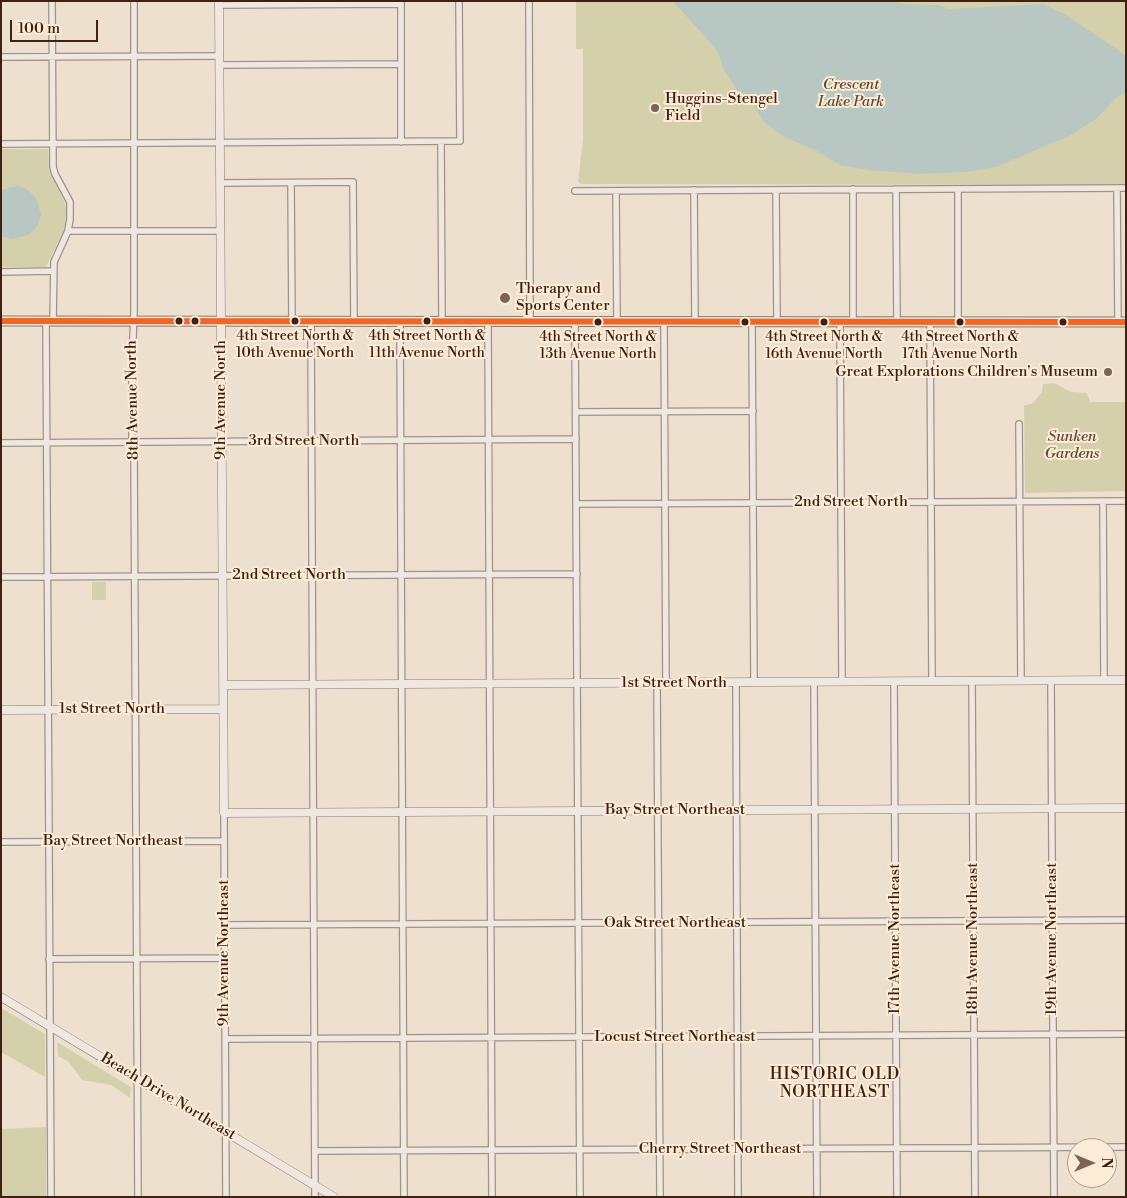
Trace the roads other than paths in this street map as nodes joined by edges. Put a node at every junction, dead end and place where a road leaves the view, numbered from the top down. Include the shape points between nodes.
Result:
1 (52, 1) edge
2 (134, 1) edge
3 (459, 1) edge
4 (529, 1) edge
5 (402, 2) edge
6 (219, 3) edge
7 (220, 56) junction
8 (1, 57) edge
9 (53, 57) junction
10 (133, 57) junction
11 (401, 64) junction
12 (220, 65) junction
13 (401, 142) junction
14 (442, 142) junction
15 (134, 143) junction
16 (220, 143) junction
17 (1, 144) edge
18 (53, 144) junction
19 (220, 183) junction
20 (291, 183) junction
21 (1117, 188) junction
22 (1126, 188) edge
23 (853, 189) junction
24 (896, 189) junction
25 (958, 189) junction
26 (694, 190) junction
27 (776, 190) junction
28 (575, 191) dead end
29 (616, 191) junction
30 (220, 230) junction
31 (68, 231) junction
32 (134, 231) junction
33 (53, 271) junction
34 (1, 272) edge
35 (1, 321) edge
36 (50, 321) junction
37 (133, 322) junction
38 (221, 322) junction
39 (292, 322) junction
40 (310, 322) junction
41 (354, 322) junction
42 (400, 322) junction
43 (442, 322) junction
44 (488, 322) junction
45 (530, 322) junction
46 (575, 322) junction
47 (617, 322) junction
48 (664, 322) junction
49 (695, 322) junction
50 (752, 322) junction
51 (777, 322) junction
52 (840, 322) junction
53 (853, 322) junction
54 (897, 322) junction
55 (930, 322) junction
56 (958, 322) junction
57 (1122, 322) edge
58 (576, 412) junction
59 (664, 412) junction
60 (753, 412) junction
61 (1019, 424) dead end
62 (400, 440) junction
63 (488, 440) junction
64 (576, 440) junction
65 (311, 441) junction
66 (46, 442) junction
67 (132, 442) junction
68 (222, 442) junction
69 (1, 443) edge
70 (1020, 501) junction
71 (1103, 501) junction
72 (1126, 501) edge
73 (841, 502) junction
74 (931, 502) junction
75 (665, 503) junction
76 (753, 503) junction
77 (576, 504) junction
78 (489, 574) junction
79 (577, 574) junction
80 (312, 575) junction
81 (401, 575) junction
82 (135, 576) junction
83 (222, 576) junction
84 (1, 577) edge
85 (47, 577) junction
86 (1051, 680) junction
87 (1104, 680) junction
88 (1126, 680) edge
89 (894, 681) junction
90 (932, 681) junction
91 (972, 681) junction
92 (1021, 681) junction
93 (736, 682) junction
94 (754, 682) junction
95 (814, 682) junction
96 (842, 682) junction
97 (577, 683) junction
98 (657, 683) junction
99 (666, 683) junction
100 (402, 684) junction
101 (490, 684) junction
102 (223, 685) junction
103 (312, 685) junction
104 (136, 709) junction
105 (223, 709) junction
106 (1, 710) edge
107 (48, 710) junction
108 (1052, 808) junction
109 (1126, 808) edge
110 (894, 809) junction
111 (972, 809) junction
112 (658, 810) junction
113 (736, 810) junction
114 (814, 810) junction
115 (490, 811) junction
116 (578, 811) junction
117 (313, 812) junction
118 (402, 812) junction
119 (224, 813) junction
120 (136, 841) junction
121 (224, 841) junction
122 (1, 842) edge
123 (48, 842) junction
124 (1126, 920) edge
125 (973, 921) junction
126 (1051, 921) junction
127 (737, 922) junction
128 (815, 922) junction
129 (895, 922) junction
130 (579, 923) junction
131 (658, 923) junction
132 (403, 924) junction
133 (491, 924) junction
134 (224, 925) junction
135 (314, 925) junction
136 (137, 958) junction
137 (224, 958) junction
138 (49, 959) junction
139 (1, 997) edge
140 (50, 1026) junction
141 (1126, 1034) edge
142 (974, 1035) junction
143 (1053, 1035) junction
144 (816, 1036) junction
145 (896, 1036) junction
146 (659, 1037) junction
147 (738, 1037) junction
148 (404, 1038) junction
149 (492, 1038) junction
150 (579, 1038) junction
151 (314, 1039) junction
152 (225, 1040) junction
153 (138, 1079) junction
154 (226, 1132) junction
155 (1054, 1147) junction
156 (1126, 1147) edge
157 (896, 1148) junction
158 (974, 1148) junction
159 (738, 1149) junction
160 (816, 1149) junction
161 (492, 1150) junction
162 (580, 1150) junction
163 (659, 1150) junction
164 (315, 1151) junction
165 (404, 1151) junction
166 (315, 1185) junction
167 (50, 1197) edge
168 (138, 1197) edge
169 (226, 1197) edge
170 (315, 1197) edge
171 (334, 1197) edge
172 (404, 1197) edge
173 (492, 1197) edge
174 (580, 1197) edge
175 (660, 1197) edge
176 (738, 1197) edge
177 (816, 1197) edge
178 (896, 1197) edge
179 (975, 1197) edge
180 (1054, 1197) edge

1 - 9 street
2 - 10 street, 8th Avenue North
3 - 14 street via 460,142
4 - 45 street
5 - 6 street
5 - 11 street
6 - 7 street, 9th Avenue North
7 - 10 street
7 - 12 street, 9th Avenue North
8 - 9 street
9 - 10 street
9 - 18 street
10 - 15 street, 8th Avenue North
11 - 12 street
11 - 13 street
12 - 16 street, 9th Avenue North
13 - 14 street
13 - 16 street
14 - 43 street
15 - 16 street
15 - 18 street
15 - 32 street, 8th Avenue North
16 - 19 street, 9th Avenue North
17 - 18 street
18 - 31 street via 55,174 70,202
19 - 20 street
19 - 30 street, 9th Avenue North
20 - 39 street
20 - 41 street via 353,182
21 - 22 street
21 - 25 street
21 - 57 street
23 - 24 street
23 - 27 street
23 - 53 street
24 - 25 street
24 - 54 street
25 - 56 street
26 - 27 street
26 - 29 street
26 - 49 street
27 - 51 street
28 - 29 street
29 - 47 street
30 - 32 street
30 - 38 street, 9th Avenue North
31 - 32 street
31 - 33 street via 57,253
32 - 37 street, 8th Avenue North
33 - 34 street
33 - 36 street
35 - 36 main road
36 - 37 main road
36 - 66 street
37 - 38 main road
37 - 67 street, 8th Avenue North
38 - 39 main road
38 - 68 street, 9th Avenue North
39 - 40 main road
40 - 41 main road
40 - 65 street
41 - 42 main road
42 - 43 main road
42 - 62 street
43 - 44 main road
44 - 45 main road
44 - 63 street
45 - 46 main road
46 - 47 main road
46 - 58 street
47 - 48 main road
48 - 49 main road
48 - 59 street
49 - 50 main road
50 - 51 main road
50 - 60 street
51 - 52 main road
52 - 53 main road
52 - 73 street
53 - 54 main road
54 - 55 main road
55 - 56 main road
55 - 74 street
56 - 57 main road
58 - 59 street
58 - 64 street
59 - 60 street
59 - 75 street
60 - 76 street
61 - 70 street
62 - 63 street, 3rd Street North
62 - 65 street, 3rd Street North
62 - 81 street
63 - 64 street, 3rd Street North
63 - 78 street
64 - 77 street
65 - 68 street, 3rd Street North
65 - 80 street
66 - 67 street, 3rd Street North
66 - 69 street, 3rd Street North
66 - 85 street
67 - 68 street, 3rd Street North
67 - 82 street, 8th Avenue North
68 - 83 street, 9th Avenue North
70 - 71 street, 2nd Street North
70 - 74 street, 2nd Street North
70 - 92 street
71 - 72 street, 2nd Street North
71 - 87 street
73 - 74 street, 2nd Street North
73 - 76 street, 2nd Street North
73 - 96 street
74 - 90 street
75 - 76 street, 2nd Street North
75 - 77 street, 2nd Street North
75 - 99 street
76 - 94 street
77 - 79 street
78 - 79 street, 2nd Street North
78 - 81 street, 2nd Street North
78 - 101 street
79 - 97 street
80 - 81 street, 2nd Street North
80 - 83 street, 2nd Street North
80 - 103 street
81 - 100 street
82 - 83 street, 2nd Street North
82 - 85 street, 2nd Street North
82 - 104 street, 8th Avenue North
83 - 102 street, 9th Avenue North
84 - 85 street, 2nd Street North
85 - 107 street
86 - 87 street, 1st Street North
86 - 92 street, 1st Street North
86 - 108 street, 19th Avenue Northeast
87 - 88 street, 1st Street North
89 - 90 street, 1st Street North
89 - 96 street, 1st Street North
89 - 110 street, 17th Avenue Northeast
90 - 91 street, 1st Street North
91 - 92 street, 1st Street North
91 - 111 street, 18th Avenue Northeast
93 - 94 street, 1st Street North
93 - 99 street, 1st Street North
93 - 113 street
94 - 95 street, 1st Street North
95 - 96 street, 1st Street North
95 - 114 street
97 - 98 street, 1st Street North
97 - 101 street, 1st Street North
97 - 116 street
98 - 99 street, 1st Street North
98 - 112 street
100 - 101 street, 1st Street North
100 - 103 street, 1st Street North
100 - 118 street
101 - 115 street
102 - 103 street, 1st Street North
102 - 105 street, 9th Avenue North
103 - 117 street
104 - 105 street, 1st Street North
104 - 107 street, 1st Street North
104 - 120 street, 8th Avenue North
105 - 119 street, 9th Avenue Northeast
106 - 107 street, 1st Street North
107 - 123 street
108 - 109 street, Bay Street Northeast
108 - 111 street, Bay Street Northeast
108 - 126 street, 19th Avenue Northeast
110 - 111 street, Bay Street Northeast
110 - 114 street, Bay Street Northeast
110 - 129 street, 17th Avenue Northeast
111 - 125 street, 18th Avenue Northeast
112 - 113 street, Bay Street Northeast
112 - 116 street, Bay Street Northeast
112 - 131 street
113 - 114 street, Bay Street Northeast
113 - 127 street
114 - 128 street
115 - 116 street, Bay Street Northeast
115 - 118 street, Bay Street Northeast
115 - 133 street
116 - 130 street
117 - 118 street, Bay Street Northeast
117 - 119 street, Bay Street Northeast
117 - 135 street
118 - 132 street
119 - 121 street, 9th Avenue Northeast
120 - 121 street, Bay Street Northeast
120 - 123 street, Bay Street Northeast
120 - 136 street, 8th Avenue North
121 - 134 street, 9th Avenue Northeast
122 - 123 street, Bay Street Northeast
123 - 138 street
124 - 126 street, Oak Street Northeast
125 - 126 street, Oak Street Northeast
125 - 129 street, Oak Street Northeast
125 - 142 street, 18th Avenue Northeast
126 - 143 street, 19th Avenue Northeast
127 - 128 street, Oak Street Northeast
127 - 131 street, Oak Street Northeast
127 - 147 street
128 - 129 street, Oak Street Northeast
128 - 144 street
129 - 145 street, 17th Avenue Northeast
130 - 131 street, Oak Street Northeast
130 - 133 street, Oak Street Northeast
130 - 150 street
131 - 146 street
132 - 133 street, Oak Street Northeast
132 - 135 street, Oak Street Northeast
132 - 148 street
133 - 149 street
134 - 135 street, Oak Street Northeast
134 - 137 street, 9th Avenue Northeast
135 - 151 street
136 - 137 street
136 - 138 street
136 - 153 street, 8th Avenue North
137 - 152 street, 9th Avenue Northeast
138 - 140 street
139 - 140 street, Beach Drive Northeast
140 - 153 street, Beach Drive Northeast
140 - 167 street
141 - 143 street, Locust Street Northeast
142 - 143 street, Locust Street Northeast
142 - 145 street, Locust Street Northeast
142 - 158 street, 18th Avenue Northeast
143 - 155 street, 19th Avenue Northeast
144 - 145 street, Locust Street Northeast
144 - 147 street, Locust Street Northeast
144 - 160 street
145 - 157 street, 17th Avenue Northeast
146 - 147 street, Locust Street Northeast
146 - 150 street, Locust Street Northeast
146 - 163 street
147 - 159 street
148 - 149 street, Locust Street Northeast
148 - 151 street, Locust Street Northeast
148 - 165 street
149 - 150 street, Locust Street Northeast
149 - 161 street
150 - 162 street
151 - 152 street, Locust Street Northeast
151 - 164 street
152 - 154 street, 9th Avenue Northeast
153 - 154 street, Beach Drive Northeast
153 - 168 street, 8th Avenue North
154 - 166 street, Beach Drive Northeast
154 - 169 street, 9th Avenue Northeast
155 - 156 street, Cherry Street Northeast
155 - 158 street, Cherry Street Northeast
155 - 180 street, 19th Avenue Northeast
157 - 158 street, Cherry Street Northeast
157 - 160 street, Cherry Street Northeast
157 - 178 street, 17th Avenue Northeast
158 - 179 street, 18th Avenue Northeast
159 - 160 street, Cherry Street Northeast
159 - 163 street, Cherry Street Northeast
159 - 176 street
160 - 177 street
161 - 162 street, Cherry Street Northeast
161 - 165 street, Cherry Street Northeast
161 - 173 street
162 - 163 street, Cherry Street Northeast
162 - 174 street
163 - 175 street
164 - 165 street, Cherry Street Northeast
164 - 166 street
165 - 172 street
166 - 170 street
166 - 171 street, Beach Drive Northeast

